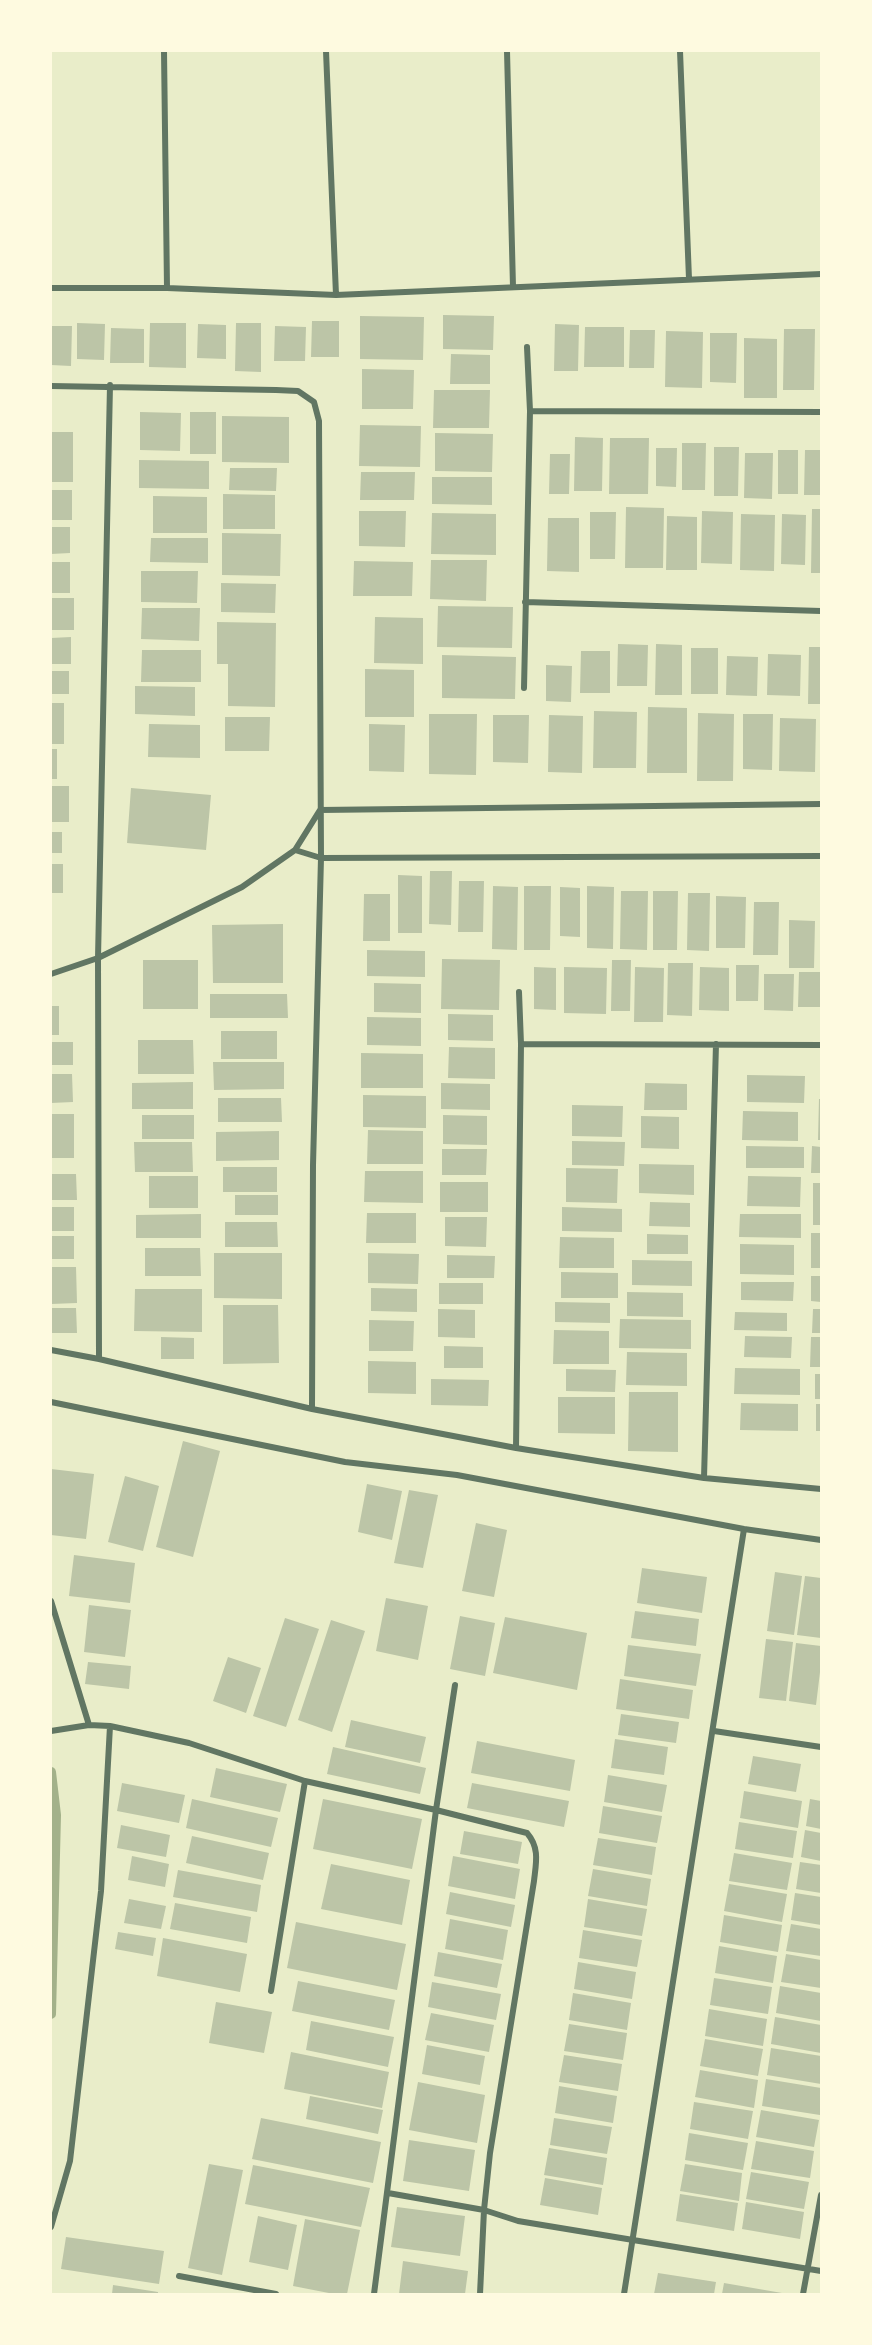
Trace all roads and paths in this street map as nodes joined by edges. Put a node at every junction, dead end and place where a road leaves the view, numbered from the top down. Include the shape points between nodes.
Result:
1 (164, 51) edge
2 (326, 51) edge
3 (507, 51) edge
4 (680, 51) edge
5 (821, 274) edge
6 (689, 279) junction
7 (513, 287) junction
8 (51, 288) edge
9 (166, 288) junction
10 (336, 295) junction
11 (527, 347) dead end
12 (110, 385) junction
13 (51, 386) edge
14 (530, 411) junction
15 (821, 412) edge
16 (525, 602) junction
17 (821, 611) edge
18 (524, 688) dead end
19 (821, 804) edge
20 (320, 810) junction
21 (295, 850) junction
22 (821, 856) edge
23 (321, 858) junction
24 (98, 957) junction
25 (51, 974) edge
26 (519, 992) dead end
27 (521, 1044) junction
28 (716, 1044) junction
29 (821, 1045) edge
30 (51, 1350) edge
31 (99, 1359) junction
32 (51, 1402) edge
33 (312, 1409) junction
34 (516, 1448) junction
35 (704, 1478) junction
36 (821, 1489) edge
37 (744, 1529) junction
38 (821, 1540) edge
39 (51, 1601) edge
40 (456, 1685) dead end
41 (88, 1725) junction
42 (110, 1726) junction
43 (51, 1731) edge
44 (714, 1731) junction
45 (821, 1747) edge
46 (305, 1781) junction
47 (436, 1809) junction
48 (271, 1991) dead end
49 (388, 2193) junction
50 (821, 2195) edge
51 (483, 2210) junction
52 (51, 2226) edge
53 (634, 2238) junction
54 (808, 2268) junction
55 (821, 2271) edge
56 (179, 2276) dead end
57 (276, 2294) edge
58 (374, 2294) edge
59 (480, 2294) edge
60 (624, 2294) edge
61 (803, 2294) edge

1 - 9 street
2 - 10 street
3 - 7 street
4 - 6 street
5 - 6 street
6 - 7 street
7 - 10 street
8 - 9 street
9 - 10 street
11 - 14 street
12 - 13 street
12 - 20 street via 298,391 314,402 319,421
12 - 24 street
14 - 15 street
14 - 16 street
16 - 17 street
16 - 18 street
19 - 20 street
20 - 21 street
20 - 23 street
21 - 23 street
21 - 24 street via 242,887
22 - 23 street
23 - 33 street
24 - 25 street
24 - 31 street
26 - 27 street
27 - 28 street
27 - 34 street
28 - 29 street
28 - 35 street
30 - 31 street
31 - 33 street
32 - 37 street via 345,1462 457,1475
33 - 34 street
34 - 35 street
35 - 36 street
37 - 38 street
37 - 44 street
39 - 41 street
40 - 47 street
41 - 42 street
41 - 43 street
42 - 46 street via 189,1743
42 - 52 street via 101,1891 70,2161
44 - 45 street
44 - 53 street
46 - 47 street
46 - 48 street
47 - 49 street
47 - 51 street via 527,1833 537,1853
49 - 51 street
49 - 58 street
50 - 54 street
51 - 53 street via 518,2221
51 - 59 street
53 - 54 street
53 - 60 street
54 - 55 street
54 - 61 street
56 - 57 street

